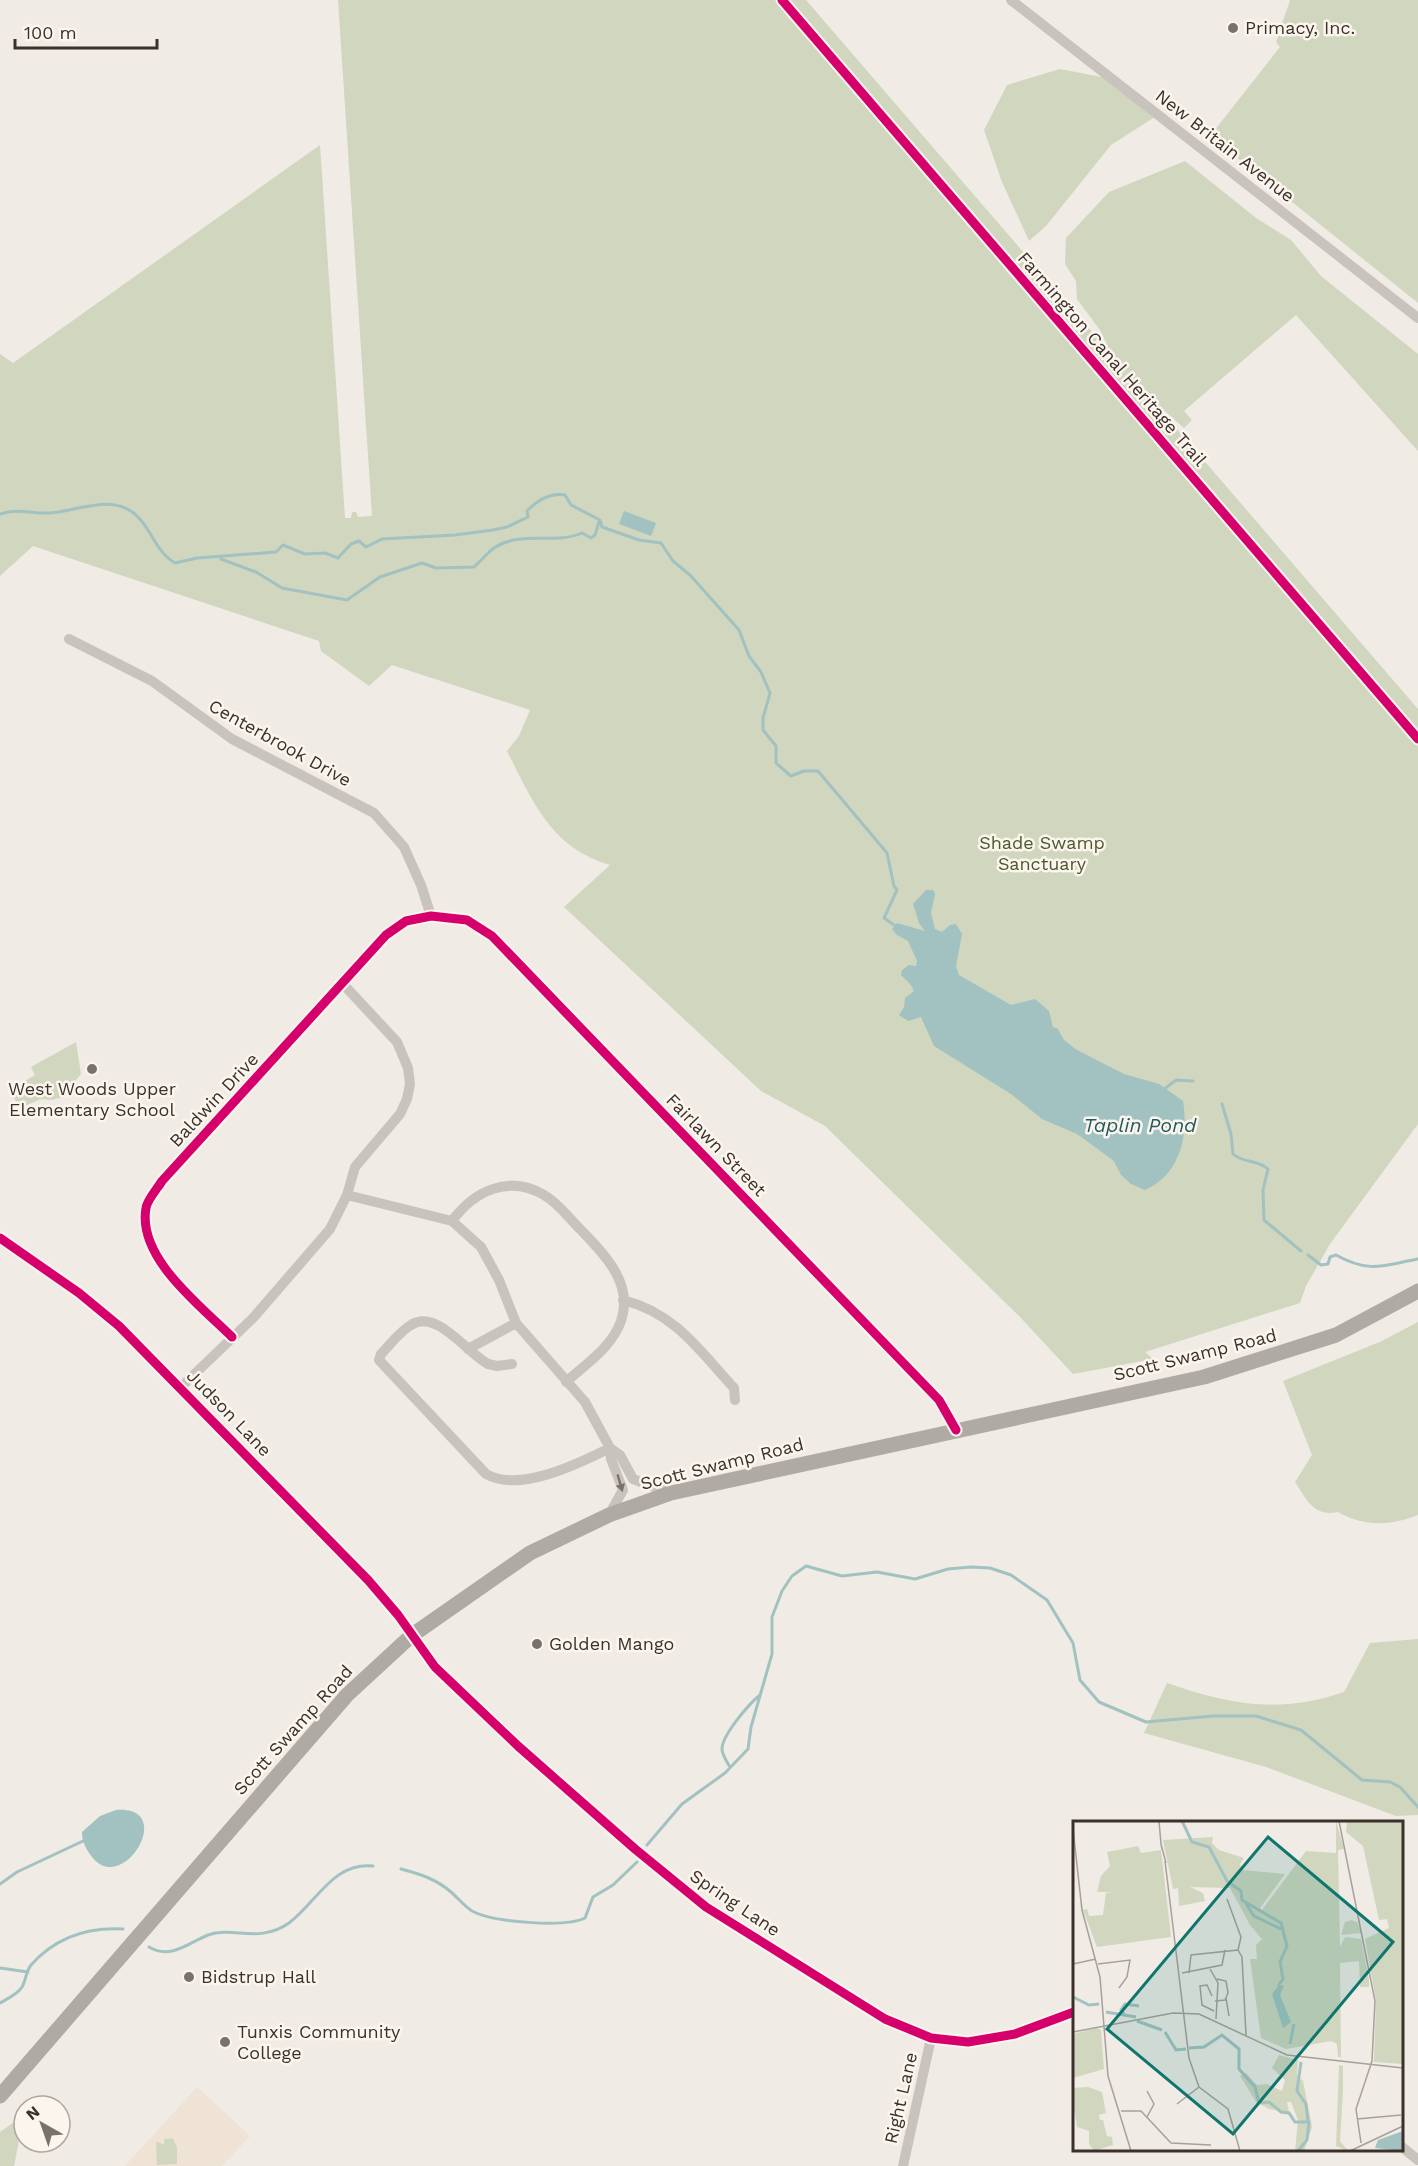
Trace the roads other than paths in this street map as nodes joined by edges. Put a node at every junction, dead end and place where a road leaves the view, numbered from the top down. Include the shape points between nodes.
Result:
1 (1011, 0) edge
2 (1418, 318) edge
3 (69, 639) dead end
4 (431, 916) junction
5 (343, 984) junction
6 (347, 1195) junction
7 (452, 1221) junction
8 (0, 1238) edge
9 (1418, 1291) edge
10 (623, 1300) junction
11 (516, 1323) junction
12 (232, 1337) junction
13 (468, 1349) junction
14 (512, 1364) dead end
15 (566, 1382) junction
16 (181, 1387) junction
17 (735, 1400) dead end
18 (956, 1430) junction
19 (610, 1448) junction
20 (671, 1493) junction
21 (609, 1515) junction
22 (411, 1636) junction
23 (1073, 2012) edge
24 (931, 2038) junction
25 (0, 2096) edge
26 (1403, 2149) edge
27 (1418, 2160) edge
28 (903, 2166) edge

1 - 2 street, New Britain Avenue
3 - 4 street, Centerbrook Drive via 152,681 232,739 374,813 404,847
4 - 5 street, Baldwin Drive via 406,921 386,935
4 - 18 street, Fairlawn Street via 467,920 492,936 939,1400
5 - 6 street via 397,1042 410,1084 400,1114 355,1167
5 - 12 street, Baldwin Drive via 162,1181 146,1207 147,1239 162,1266
6 - 7 street
6 - 12 street via 330,1228 274,1295
7 - 10 street via 483,1192 507,1186 533,1190 555,1203 606,1256 618,1275
7 - 11 street via 481,1247
8 - 16 street, Judson Lane via 102,1311
9 - 18 highway, Scott Swamp Road via 1336,1335 1247,1365
10 - 15 street via 621,1320 611,1340
10 - 17 street via 655,1310 676,1325 734,1388
11 - 13 street
11 - 15 street
12 - 16 street
13 - 14 street via 489,1364
13 - 19 street via 436,1323 422,1320 410,1325 379,1360 486,1474 503,1482 523,1480 571,1466
15 - 19 street via 585,1402
16 - 22 street, Judson Lane via 368,1580
18 - 20 highway, Scott Swamp Road
19 - 20 street via 620,1455 633,1479
19 -> 21 street via 610,1459 624,1490
20 - 21 highway, Scott Swamp Road
21 - 22 highway, Scott Swamp Road via 530,1553
22 - 24 street, Spring Lane via 435,1667 518,1746 706,1907 885,2019
22 - 25 highway, Scott Swamp Road via 347,1695
23 - 24 street, Spring Lane via 997,2039 968,2042
24 - 28 street, Right Lane
26 - 27 street

